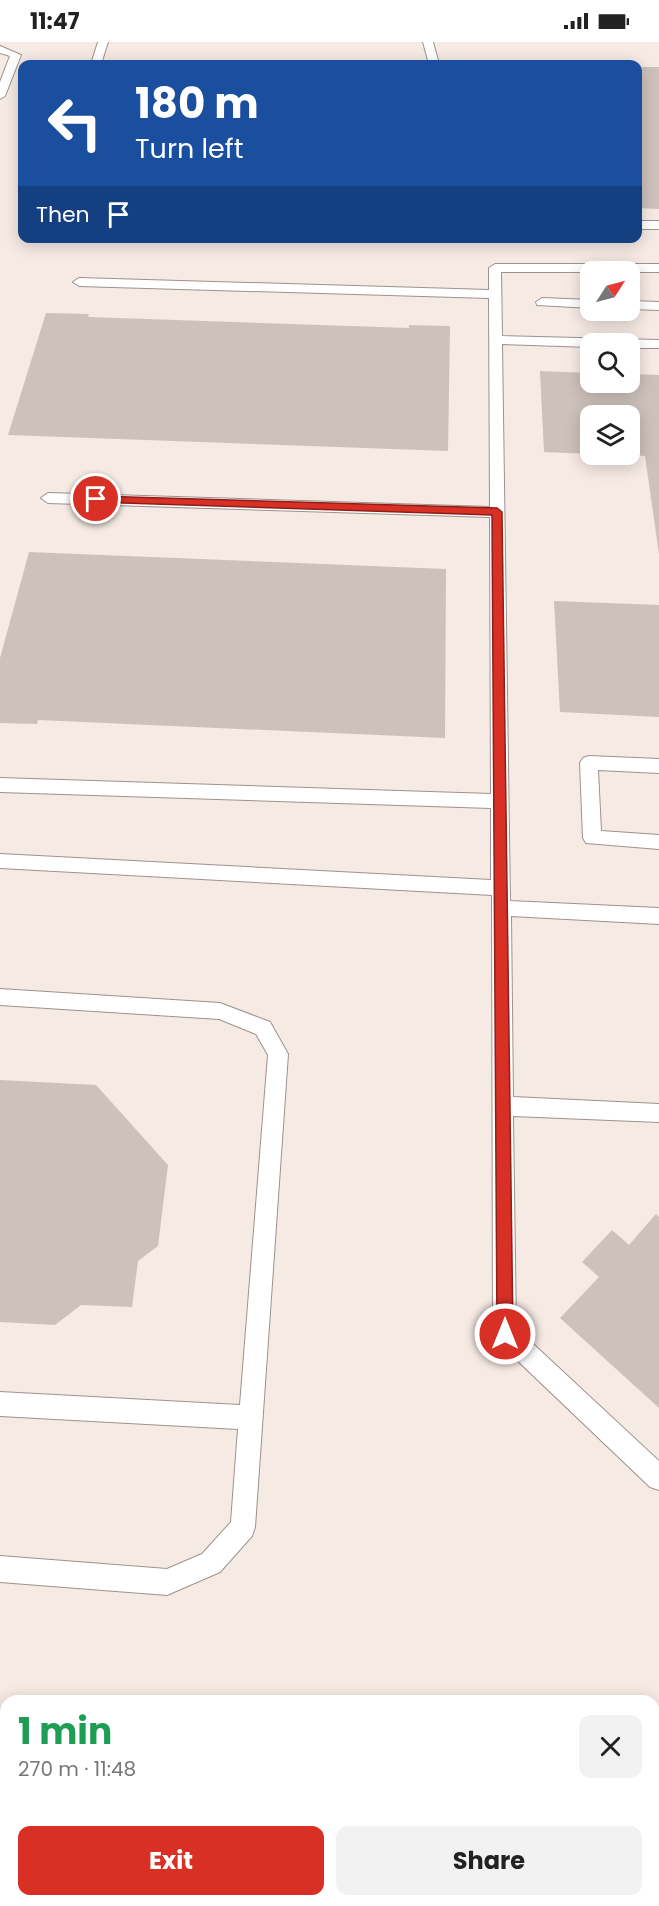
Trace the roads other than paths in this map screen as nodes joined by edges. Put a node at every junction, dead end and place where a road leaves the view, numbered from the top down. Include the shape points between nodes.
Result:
1 (103, 42) edge
2 (428, 42) edge
3 (0, 50) edge
4 (97, 60) edge
5 (433, 60) edge
6 (0, 96) edge
7 (642, 225) edge
8 (659, 225) edge
9 (659, 268) edge
10 (79, 282) dead end
11 (495, 294) junction
12 (542, 302) dead end
13 (580, 304) edge
14 (640, 305) edge
15 (659, 306) edge
16 (495, 340) junction
17 (580, 343) edge
18 (640, 344) edge
19 (659, 345) edge
20 (48, 498) dead end
21 (497, 512) junction
22 (659, 766) edge
23 (0, 785) edge
24 (500, 801) junction
25 (659, 842) edge
26 (0, 861) edge
27 (501, 888) junction
28 (501, 908) junction
29 (659, 916) edge
30 (0, 998) edge
31 (503, 1106) junction
32 (659, 1113) edge
33 (0, 1404) edge
34 (251, 1418) junction
35 (659, 1478) edge
36 (0, 1569) edge

1 - 4 lane
2 - 5 lane
3 - 6 lane via 16,55
7 - 8 lane
9 - 11 lane via 495,268
10 - 11 lane
11 - 16 lane
12 - 13 lane
14 - 15 lane
16 - 17 lane
16 - 21 lane
18 - 19 lane
20 - 21 lane
21 - 24 lane
22 - 25 lane via 589,763 592,838
23 - 24 lane
24 - 27 lane
26 - 27 lane
27 - 28 lane
28 - 29 lane
28 - 31 lane
30 - 34 lane via 220,1011 263,1028 278,1054
31 - 32 lane
31 - 35 lane via 505,1334
33 - 34 lane
34 - 36 lane via 243,1527 211,1563 167,1582

